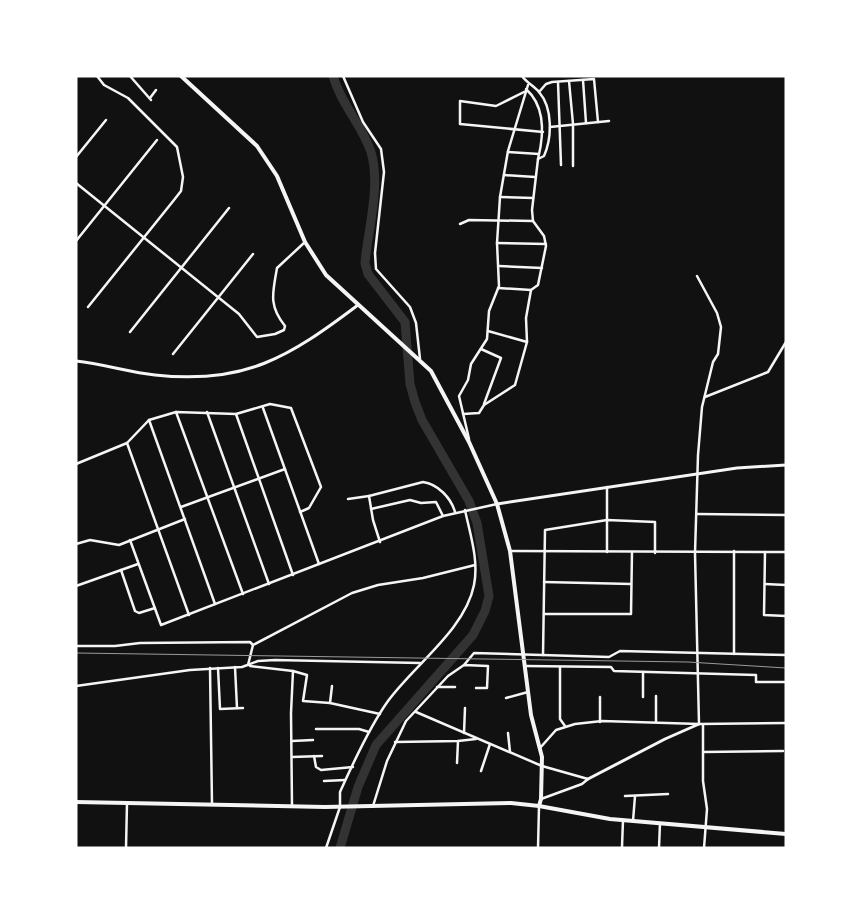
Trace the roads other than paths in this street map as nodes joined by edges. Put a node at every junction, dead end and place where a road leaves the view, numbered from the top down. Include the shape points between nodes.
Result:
1 (97, 76) edge
2 (130, 76) edge
3 (181, 76) edge
4 (343, 76) edge
5 (522, 76) edge
6 (583, 80) junction
7 (558, 81) junction
8 (569, 81) junction
9 (528, 85) junction
10 (156, 90) dead end
11 (526, 90) junction
12 (539, 92) junction
13 (106, 120) dead end
14 (609, 121) dead end
15 (598, 122) junction
16 (586, 123) junction
17 (573, 124) junction
18 (561, 126) junction
19 (550, 127) junction
20 (514, 130) junction
21 (543, 132) junction
22 (157, 140) dead end
23 (508, 152) junction
24 (539, 154) junction
25 (76, 157) edge
26 (538, 159) junction
27 (561, 165) dead end
28 (573, 166) dead end
29 (504, 175) junction
30 (536, 177) junction
31 (76, 183) edge
32 (500, 198) junction
33 (533, 198) junction
34 (105, 206) junction
35 (229, 208) dead end
36 (498, 219) junction
37 (534, 221) junction
38 (460, 224) dead end
39 (144, 237) junction
40 (76, 241) edge
41 (305, 242) junction
42 (497, 243) junction
43 (546, 244) junction
44 (253, 254) dead end
45 (499, 266) junction
46 (182, 268) junction
47 (542, 268) junction
48 (697, 276) dead end
49 (498, 288) junction
50 (531, 290) junction
51 (219, 298) junction
52 (358, 305) junction
53 (88, 307) dead end
54 (488, 331) junction
55 (130, 332) dead end
56 (527, 342) junction
57 (786, 342) edge
58 (481, 349) junction
59 (173, 354) dead end
60 (420, 359) junction
61 (76, 361) edge
62 (706, 397) junction
63 (484, 405) junction
64 (262, 408) junction
65 (176, 412) junction
66 (207, 412) junction
67 (236, 414) junction
68 (462, 414) junction
69 (149, 420) junction
70 (469, 442) junction
71 (127, 443) junction
72 (76, 464) edge
73 (786, 465) edge
74 (285, 469) junction
75 (698, 474) junction
76 (259, 479) junction
77 (607, 487) junction
78 (234, 488) junction
79 (369, 496) junction
80 (208, 497) junction
81 (348, 499) dead end
82 (497, 504) junction
83 (181, 507) junction
84 (371, 509) junction
85 (465, 510) junction
86 (300, 512) junction
87 (455, 512) junction
88 (697, 514) junction
89 (786, 515) edge
90 (442, 516) junction
91 (185, 519) junction
92 (607, 520) junction
93 (158, 530) junction
94 (130, 540) junction
95 (380, 542) junction
96 (76, 544) edge
97 (510, 551) junction
98 (545, 551) junction
99 (607, 552) junction
100 (632, 552) junction
101 (734, 552) junction
102 (765, 552) junction
103 (786, 552) edge
104 (655, 553) junction
105 (695, 553) junction
106 (139, 564) junction
107 (319, 564) junction
108 (475, 564) junction
109 (121, 570) junction
110 (293, 574) junction
111 (544, 582) junction
112 (269, 584) junction
113 (631, 584) junction
114 (765, 584) junction
115 (786, 585) edge
116 (76, 586) edge
117 (243, 594) junction
118 (216, 604) junction
119 (155, 608) junction
120 (544, 614) junction
121 (189, 615) junction
122 (786, 616) edge
123 (254, 645) junction
124 (76, 646) edge
125 (698, 653) junction
126 (522, 654) junction
127 (734, 654) junction
128 (543, 655) junction
129 (786, 655) edge
130 (420, 663) junction
131 (464, 665) junction
132 (248, 666) junction
133 (524, 666) junction
134 (560, 666) junction
135 (235, 667) junction
136 (210, 668) junction
137 (218, 668) junction
138 (293, 671) junction
139 (643, 672) junction
140 (698, 674) junction
141 (786, 682) edge
142 (76, 686) edge
143 (332, 686) dead end
144 (438, 687) junction
145 (455, 687) dead end
146 (476, 688) dead end
147 (528, 692) junction
148 (600, 696) dead end
149 (656, 696) dead end
150 (642, 697) dead end
151 (506, 698) dead end
152 (330, 703) junction
153 (236, 708) junction
154 (243, 708) dead end
155 (465, 708) dead end
156 (416, 712) junction
157 (380, 714) junction
158 (600, 722) junction
159 (656, 722) junction
160 (786, 723) edge
161 (701, 724) junction
162 (565, 726) junction
163 (316, 729) dead end
164 (370, 732) junction
165 (464, 733) junction
166 (508, 733) dead end
167 (477, 738) junction
168 (313, 740) dead end
169 (458, 741) junction
170 (292, 742) junction
171 (395, 742) junction
172 (490, 744) junction
173 (540, 748) junction
174 (783, 751) dead end
175 (510, 752) junction
176 (703, 752) junction
177 (314, 756) junction
178 (322, 756) dead end
179 (292, 757) junction
180 (457, 763) dead end
181 (542, 766) junction
182 (353, 767) junction
183 (481, 771) dead end
184 (588, 779) junction
185 (346, 780) junction
186 (324, 781) dead end
187 (668, 794) dead end
188 (625, 796) dead end
189 (635, 796) junction
190 (541, 800) junction
191 (76, 802) edge
192 (127, 803) junction
193 (212, 805) junction
194 (342, 806) junction
195 (370, 806) junction
196 (539, 806) junction
197 (292, 807) junction
198 (623, 820) junction
199 (633, 821) junction
200 (660, 823) junction
201 (705, 828) junction
202 (786, 834) edge
203 (622, 847) edge
204 (126, 848) edge
205 (326, 848) edge
206 (538, 848) edge
207 (659, 848) edge
208 (704, 848) edge

1 - 39 street via 104,85 128,98 173,142 180,155 181,191
2 - 10 street via 151,99
3 - 41 main road via 244,132 268,161
4 - 60 street via 363,122 381,149 383,159 376,269 410,307 416,323
5 - 9 street
6 - 8 street
6 - 15 street via 594,79
6 - 16 street
7 - 8 street
7 - 12 street via 546,84
7 - 18 street
8 - 17 street
9 - 11 street
9 - 12 street
11 - 20 street
11 - 20 street via 496,106 460,101 460,124
11 - 21 street via 536,98
12 - 19 street
13 - 25 street
14 - 15 street
15 - 16 street
16 - 17 street
17 - 18 street
17 - 28 street
18 - 19 street
18 - 27 street
19 - 26 street via 548,147 544,156
20 - 21 street
20 - 23 street
21 - 24 street
22 - 34 street
23 - 24 street
23 - 29 street
24 - 26 street
26 - 30 street
29 - 30 street
29 - 32 street
30 - 33 street
31 - 34 street
32 - 33 street
32 - 36 street
33 - 37 street
34 - 39 street
34 - 40 street
35 - 46 street
36 - 37 street
36 - 38 street via 469,220
36 - 42 street
37 - 43 street
39 - 46 street
39 - 53 street
41 - 51 street via 277,268 272,304 285,326 281,332 257,337 239,314
41 - 52 main road via 326,275
42 - 43 street
42 - 45 street
43 - 47 street
44 - 51 street
45 - 47 street
45 - 49 street
46 - 51 street
46 - 55 street
47 - 50 street via 538,285
48 - 62 street via 721,327 718,354 712,362
49 - 50 street
49 - 54 street via 489,311
50 - 56 street via 526,318
51 - 59 street
52 - 60 main road
52 - 61 street via 289,353 219,376 154,375
54 - 56 street
54 - 58 street
56 - 63 street via 515,385
57 - 62 street via 768,372
58 - 63 street via 501,358
58 - 68 street via 471,364 468,380 459,396
60 - 70 main road via 438,382
62 - 75 street via 702,407
63 - 68 street via 479,413
64 - 67 street
64 - 74 street
64 - 86 street via 270,404 291,408 321,487 309,508
65 - 66 street
65 - 69 street
65 - 80 street
66 - 67 street
66 - 78 street
67 - 76 street
68 - 70 street
69 - 71 street
69 - 83 street
70 - 82 main road
71 - 72 street
71 - 93 street
73 - 75 street
74 - 76 street
74 - 86 street
75 - 77 street
75 - 88 street
76 - 78 street
76 - 110 street
77 - 82 street
77 - 92 street
78 - 80 street
78 - 112 street
79 - 81 street
79 - 84 street
79 - 87 street via 424,482 433,483 452,502
80 - 83 street
80 - 117 street
82 - 85 street
82 - 97 main road
83 - 91 street
84 - 90 street via 410,500 436,502
84 - 95 street
85 - 87 street
85 - 108 street
86 - 107 street
87 - 90 street
88 - 89 street
88 - 105 street
90 - 95 street
91 - 93 street
91 - 118 street
92 - 98 street via 545,530
92 - 99 street
92 - 104 street via 655,522
93 - 94 street
93 - 121 street
94 - 96 street via 113,546 90,540
94 - 106 street
95 - 107 street
97 - 98 street
97 - 126 main road via 522,631
98 - 99 street
98 - 111 street
99 - 100 street
100 - 104 street
100 - 113 street
101 - 102 street
101 - 105 street
101 - 127 street
102 - 103 street
102 - 114 street
104 - 105 street
105 - 125 street
106 - 109 street
106 - 119 street
107 - 110 street
108 - 123 street via 352,593
108 - 130 street via 474,587 464,610
109 - 116 street
109 - 119 street via 135,611 139,613
110 - 112 street
111 - 113 street
111 - 120 street
112 - 117 street
113 - 120 street via 631,614
114 - 115 street
114 - 122 street via 764,615
117 - 118 street
118 - 121 street
119 - 121 street via 161,625
120 - 128 street
123 - 124 street via 250,642 222,642
123 - 132 street
125 - 127 street
125 - 128 street via 620,651 610,657
125 - 140 street
126 - 128 street
126 - 131 street via 474,653
126 - 133 main road
127 - 129 street
130 - 132 street via 275,660 258,661
130 - 157 street
131 - 144 street
131 - 146 street via 488,666 487,688
132 - 135 street
132 - 138 street
133 - 134 street
133 - 147 main road
134 - 139 street via 611,667 614,671
134 - 162 street via 560,719
135 - 137 street
135 - 153 street
136 - 137 street
136 - 142 street
136 - 193 street
137 - 153 street via 220,709
138 - 152 street via 307,675 304,701
138 - 170 street
139 - 140 street
139 - 150 street
140 - 141 street via 756,676 756,682
140 - 161 street
143 - 152 street
144 - 145 street
144 - 156 street
147 - 151 street
147 - 173 main road
148 - 158 street
149 - 159 street
152 - 157 street
153 - 154 street
155 - 165 street
156 - 165 street
156 - 171 street via 406,720
157 - 164 street
158 - 159 street
158 - 162 street
159 - 161 street
160 - 161 street
161 - 176 street
161 - 184 street
162 - 173 street via 556,730
163 - 164 street
164 - 182 street
165 - 167 street
166 - 175 street
167 - 169 street
167 - 172 street
168 - 170 street
169 - 171 street
169 - 180 street
170 - 179 street
171 - 195 street
172 - 175 street
172 - 183 street
173 - 181 main road
174 - 176 street
175 - 181 street
176 - 201 street
177 - 178 street
177 - 179 street
177 - 182 street via 316,768 321,770
179 - 197 street
181 - 184 street
181 - 190 main road
182 - 185 street
184 - 190 street
185 - 186 street
185 - 194 street via 340,792
187 - 189 street
188 - 189 street
189 - 199 street
190 - 196 main road
191 - 192 main road
192 - 193 main road
192 - 204 street
193 - 197 main road
194 - 195 main road
194 - 197 main road
194 - 205 street
195 - 196 main road via 511,803
196 - 198 main road
196 - 206 street
198 - 199 main road
198 - 203 street
199 - 200 main road
200 - 201 main road
200 - 207 street
201 - 202 main road
201 - 208 street

